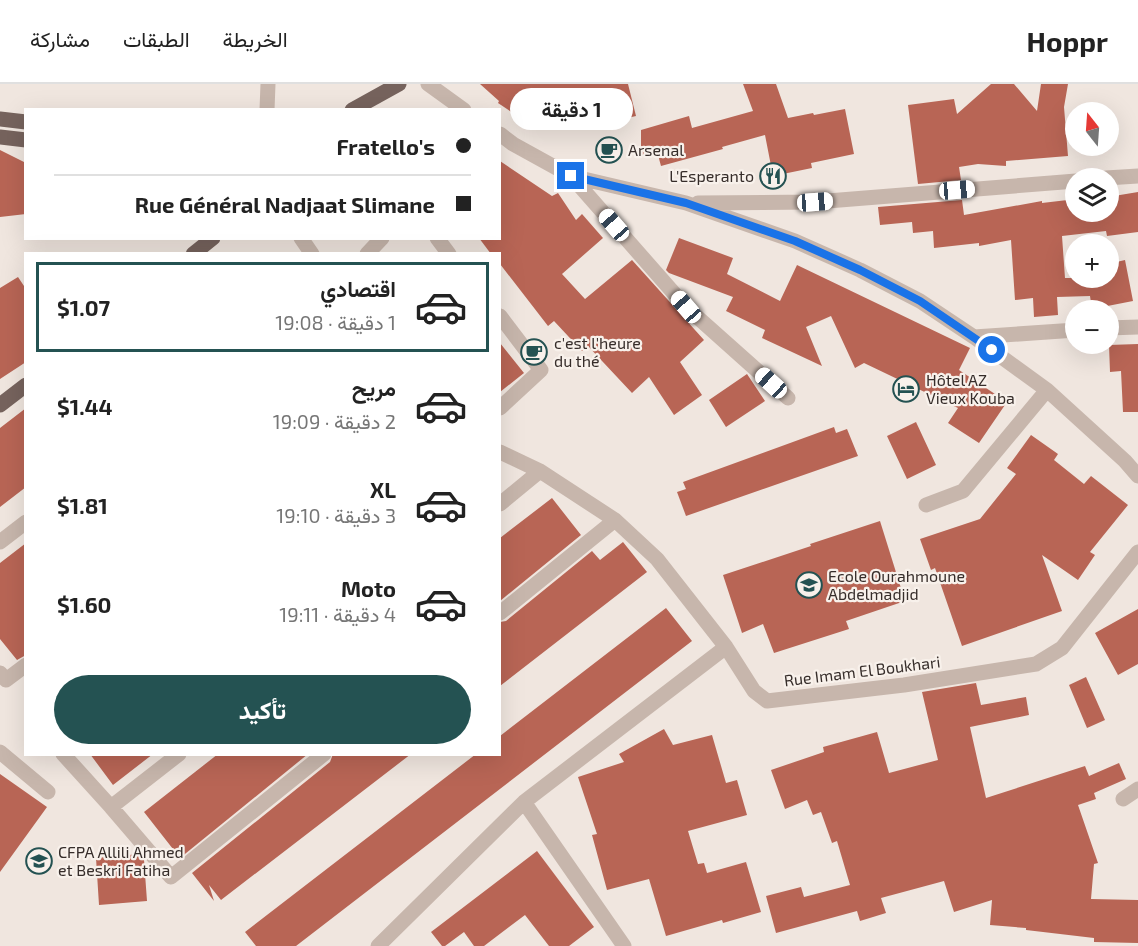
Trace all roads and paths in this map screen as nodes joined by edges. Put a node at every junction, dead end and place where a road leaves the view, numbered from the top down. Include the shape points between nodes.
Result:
1 (268, 84) edge
2 (399, 84) edge
3 (406, 84) edge
4 (428, 84) edge
5 (267, 108) edge
6 (356, 108) edge
7 (379, 108) edge
8 (461, 108) edge
9 (0, 119) edge
10 (24, 122) edge
11 (501, 135) edge
12 (0, 137) edge
13 (24, 140) edge
14 (571, 176) junction
15 (1138, 176) edge
16 (1119, 177) edge
17 (1065, 182) edge
18 (686, 203) junction
19 (210, 240) edge
20 (380, 240) edge
21 (438, 240) edge
22 (196, 252) edge
23 (369, 252) edge
24 (447, 252) edge
25 (501, 317) edge
26 (1138, 327) edge
27 (1119, 328) edge
28 (1065, 331) edge
29 (974, 337) junction
30 (24, 387) edge
31 (1047, 390) junction
32 (788, 398) dead end
33 (0, 405) edge
34 (501, 407) edge
35 (501, 452) edge
36 (540, 471) junction
37 (1138, 476) edge
38 (501, 503) edge
39 (926, 505) dead end
40 (615, 520) junction
41 (24, 525) edge
42 (0, 542) edge
43 (1138, 552) edge
44 (501, 612) edge
45 (726, 647) junction
46 (24, 666) edge
47 (3, 677) edge
48 (0, 752) edge
49 (65, 756) edge
50 (176, 756) edge
51 (322, 756) edge
52 (1138, 789) edge
53 (48, 792) dead end
54 (1123, 799) dead end
55 (525, 802) junction
56 (111, 807) junction
57 (378, 946) edge
58 (624, 946) edge

1 - 5 street
2 - 6 main road
3 - 7 main road
4 - 8 street
9 - 10 main road
11 - 14 street
12 - 13 main road
14 - 18 street
14 - 32 street via 686,307
15 - 16 street
17 - 18 street via 815,202
18 - 29 street via 795,241 860,270 920,301
19 - 22 main road
20 - 23 street
21 - 24 street
25 - 34 street via 541,370
26 - 27 street
28 - 29 street
29 - 31 street
30 - 33 main road
31 - 37 street
31 - 39 street via 963,491
35 - 36 street, Rue Imam El Boukhari
36 - 38 street
36 - 40 street, Rue Imam El Boukhari
40 - 44 street
40 - 45 street, Rue Imam El Boukhari via 657,560
41 - 42 street
43 - 45 street, Rue Imam El Boukhari via 1062,648 1036,664 767,701 754,691
45 - 55 street
46 - 47 street
48 - 53 street
49 - 56 street
50 - 56 street
51 - 56 street via 171,877
52 - 54 street
55 - 57 street
55 - 58 street

